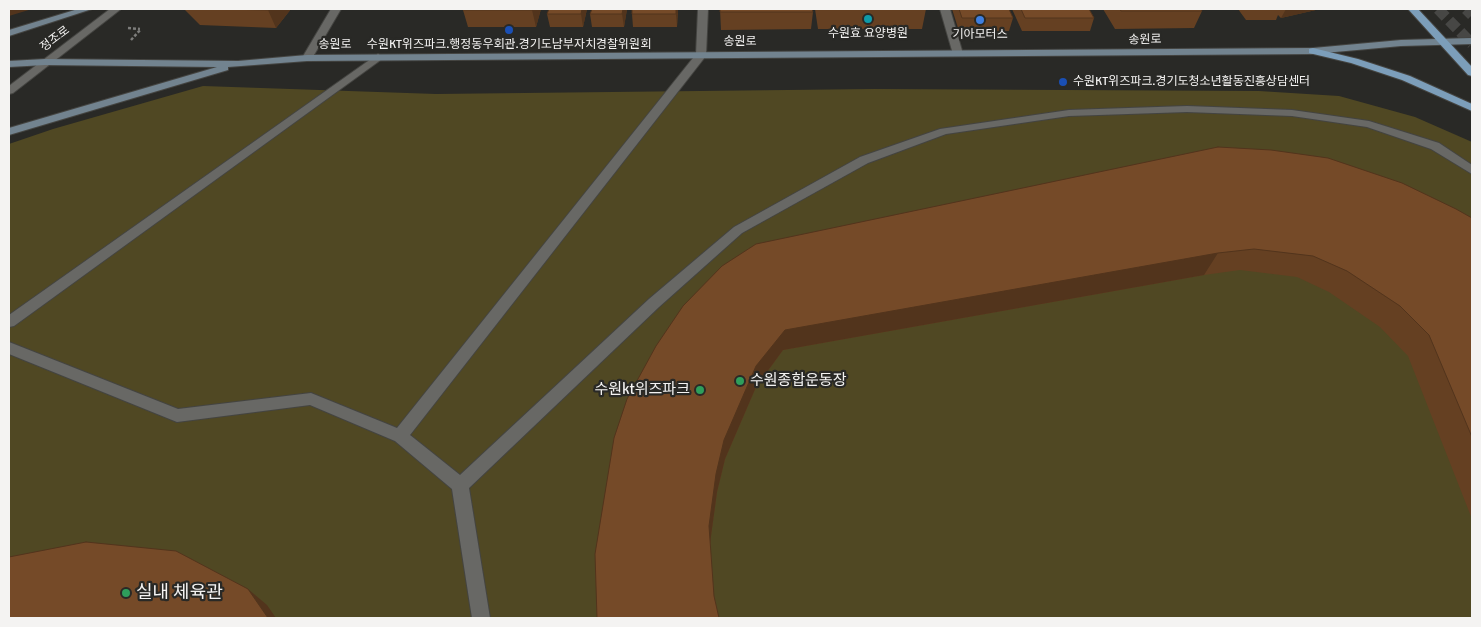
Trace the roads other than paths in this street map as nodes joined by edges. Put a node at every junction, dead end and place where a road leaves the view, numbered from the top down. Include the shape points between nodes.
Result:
1 (87, 9) edge
2 (116, 9) edge
3 (336, 9) edge
4 (703, 9) edge
5 (945, 9) edge
6 (1413, 9) edge
7 (9, 33) edge
8 (1444, 41) junction
9 (1472, 41) edge
10 (1313, 51) junction
11 (701, 54) junction
12 (958, 54) junction
13 (378, 57) junction
14 (307, 58) junction
15 (45, 62) junction
16 (9, 64) edge
17 (238, 64) junction
18 (1472, 73) edge
19 (9, 91) edge
20 (1472, 108) edge
21 (9, 132) edge
22 (1472, 170) edge
23 (9, 322) edge
24 (9, 348) edge
25 (400, 436) junction
26 (460, 485) junction
27 (481, 618) edge

1 - 7 main road
2 - 15 street, 정조로
3 - 14 street
4 - 11 street
5 - 12 street
6 - 8 main road
8 - 9 main road, 송원로
8 - 10 main road, 송원로
8 - 18 main road
10 - 12 main road, 송원로
10 - 20 main road via 1406,78
11 - 12 main road, 송원로
11 - 13 main road, 송원로
11 - 25 street
13 - 14 main road, 송원로
13 - 23 street
14 - 17 main road, 송원로
15 - 16 main road, 송원로
15 - 17 main road, 송원로
15 - 19 street, 정조로
17 - 21 main road
22 - 26 street via 1435,146 1369,124 1292,114 1187,109 1069,113 944,131 864,160 738,230
24 - 25 street via 177,416 312,399
25 - 26 street
26 - 27 street

